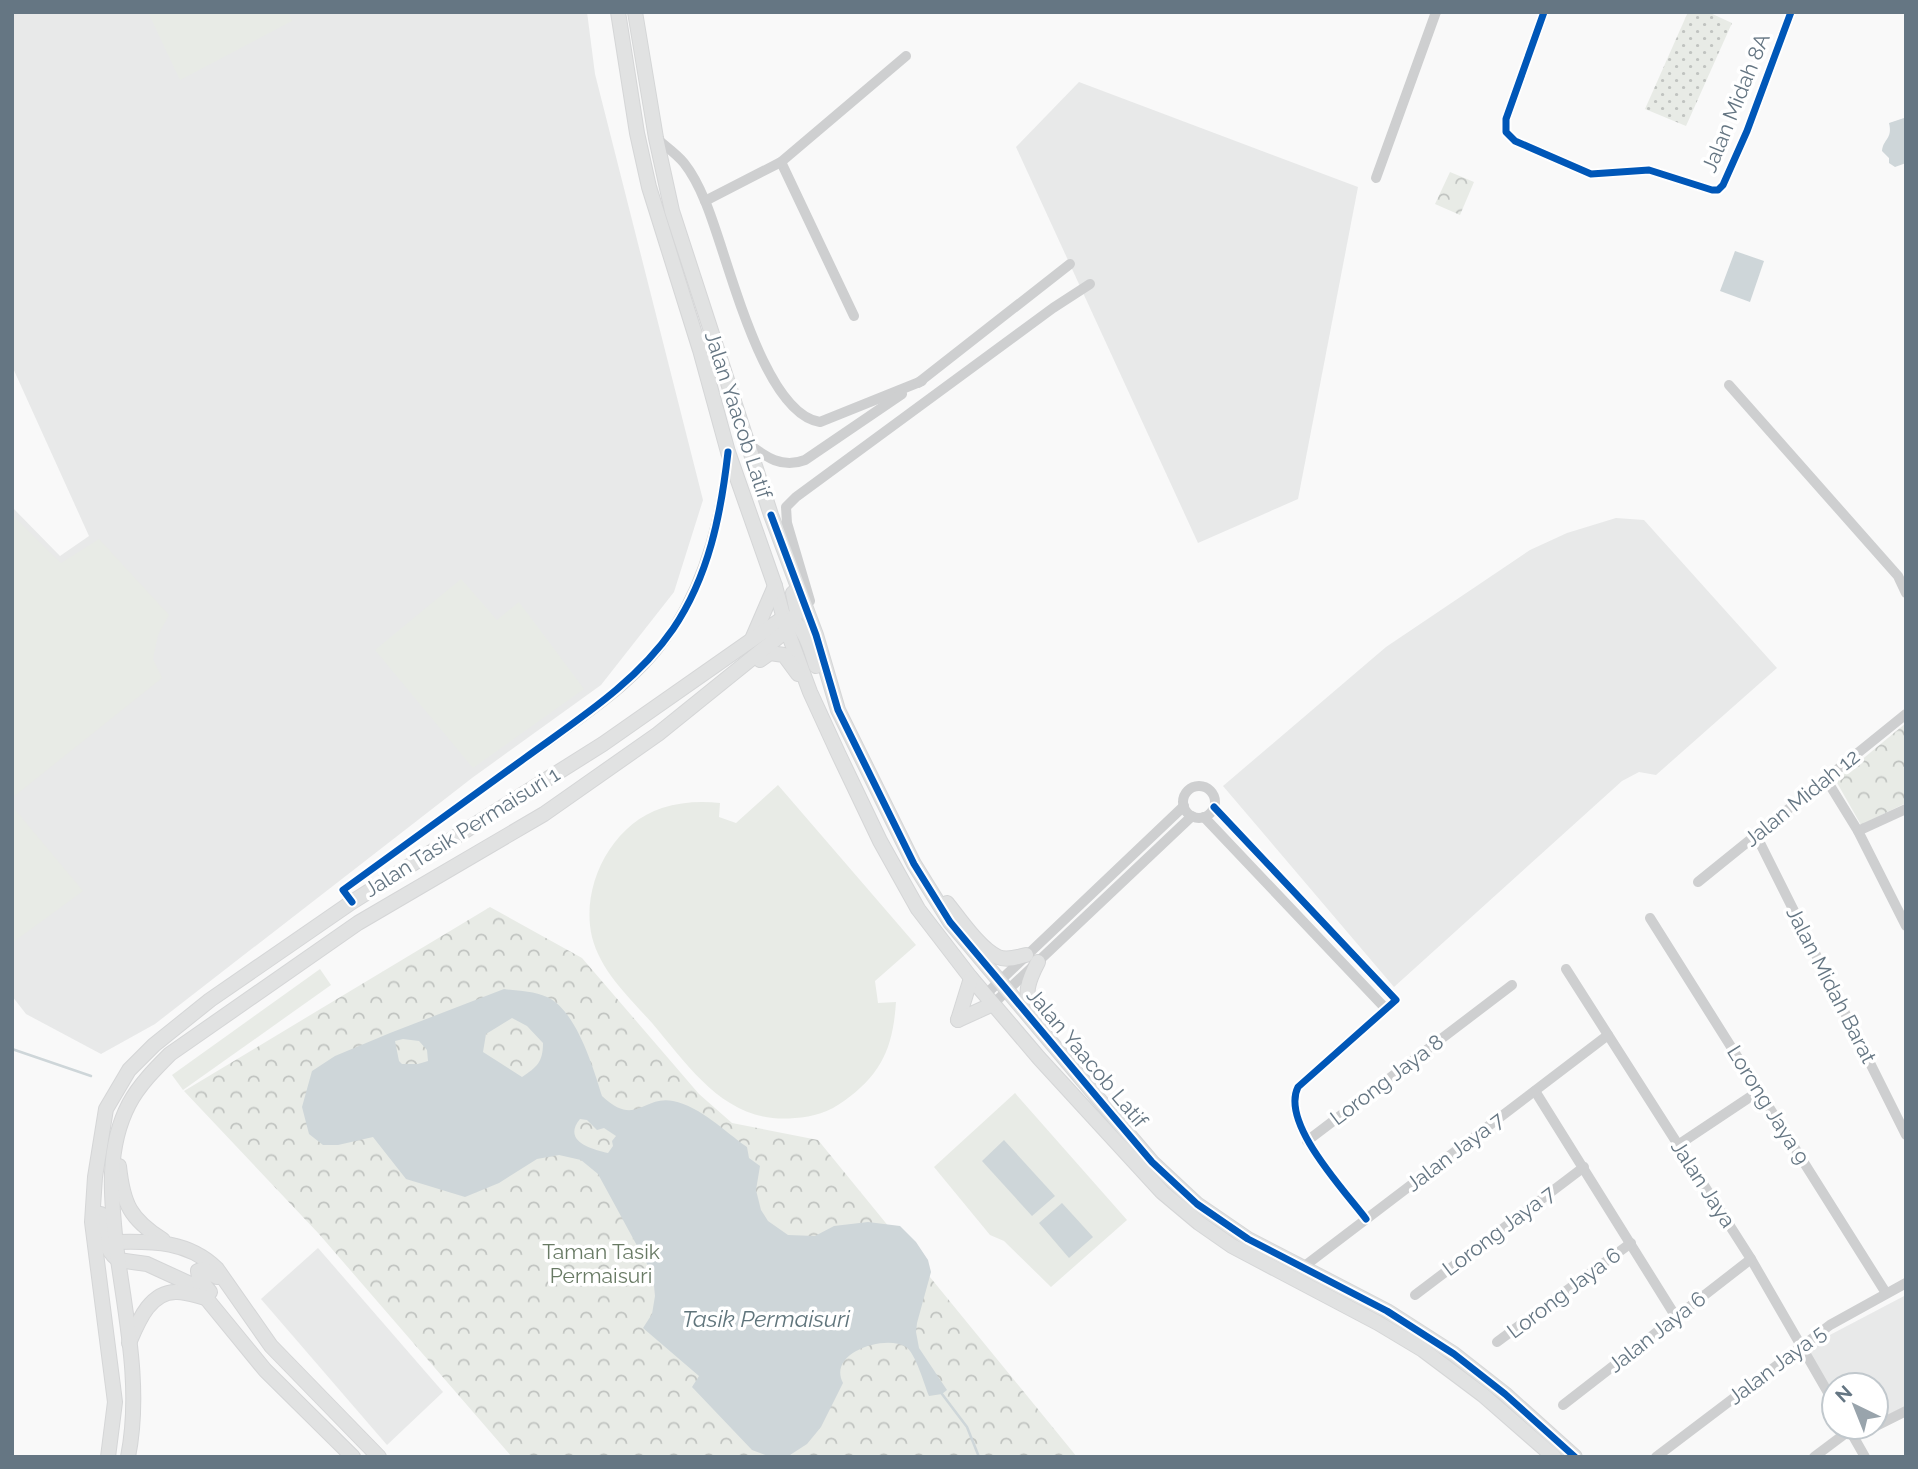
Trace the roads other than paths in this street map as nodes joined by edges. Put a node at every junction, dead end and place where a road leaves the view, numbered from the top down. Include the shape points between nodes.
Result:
1 (618, 12) edge
2 (635, 12) edge
3 (1436, 12) edge
4 (1544, 12) edge
5 (1791, 12) edge
6 (906, 56) dead end
7 (656, 138) junction
8 (781, 162) junction
9 (1376, 178) dead end
10 (705, 201) junction
11 (1070, 264) dead end
12 (1090, 284) dead end
13 (854, 316) dead end
14 (922, 381) junction
15 (1729, 385) dead end
16 (747, 443) junction
17 (728, 453) junction
18 (771, 514) junction
19 (775, 586) junction
20 (1906, 593) edge
21 (788, 623) junction
22 (816, 635) junction
23 (753, 639) junction
24 (723, 683) junction
25 (810, 692) junction
26 (838, 710) junction
27 (1906, 713) edge
28 (603, 744) junction
29 (618, 762) junction
30 (1826, 779) junction
31 (1184, 806) junction
32 (1214, 807) junction
33 (1906, 810) edge
34 (1198, 816) junction
35 (1858, 831) junction
36 (1756, 835) junction
37 (915, 864) junction
38 (1698, 882) dead end
39 (352, 902) junction
40 (1902, 912) edge
41 (1650, 918) dead end
42 (1906, 926) edge
43 (1032, 959) junction
44 (1566, 969) dead end
45 (971, 978) junction
46 (1512, 985) dead end
47 (1002, 987) junction
48 (227, 988) junction
49 (989, 999) junction
50 (239, 1006) junction
51 (1387, 1009) junction
52 (1041, 1031) junction
53 (1608, 1035) junction
54 (1535, 1091) junction
55 (1759, 1091) junction
56 (1906, 1135) edge
57 (116, 1137) junction
58 (1307, 1141) junction
59 (1678, 1145) junction
60 (1584, 1167) junction
61 (95, 1177) junction
62 (1366, 1219) junction
63 (1631, 1243) junction
64 (172, 1245) junction
65 (115, 1251) junction
66 (1751, 1259) junction
67 (1302, 1268) junction
68 (226, 1283) junction
69 (1906, 1283) edge
70 (1886, 1293) junction
71 (1415, 1295) dead end
72 (207, 1298) junction
73 (1676, 1317) junction
74 (107, 1337) junction
75 (1497, 1342) dead end
76 (129, 1343) junction
77 (1802, 1345) junction
78 (247, 1347) junction
79 (1820, 1378) edge
80 (1563, 1405) dead end
81 (1906, 1411) edge
82 (1890, 1419) edge
83 (1836, 1441) edge
84 (1856, 1441) edge
85 (108, 1457) edge
86 (128, 1457) edge
87 (353, 1457) edge
88 (379, 1457) edge
89 (1554, 1457) edge
90 (1575, 1457) edge
91 (1656, 1457) edge
92 (1814, 1457) edge
93 (1865, 1457) edge

1 - 17 main road, Jalan Yaacob Latif via 649,187
2 - 7 main road, Jalan Yaacob Latif
3 - 9 street
4 - 5 street, Jalan Midah 8A via 1506,119 1506,132 1515,141 1591,174 1649,170 1718,190 1747,131
6 - 8 street
7 - 10 street via 684,163
7 - 16 main road, Jalan Yaacob Latif via 672,211
8 - 10 street
8 - 13 street
10 - 14 street via 759,356 788,401 807,420 820,422
11 - 14 street
12 - 22 street via 1020,331 786,507
14 - 16 street via 792,466 768,459
15 - 20 street via 1898,576
16 - 18 main road, Jalan Yaacob Latif
17 - 19 main road, Jalan Yaacob Latif
17 - 39 street via 709,555 673,629 649,660 585,714 343,890
18 - 21 main road via 796,602 797,612
18 - 22 main road, Jalan Yaacob Latif
19 - 21 main road, Jalan Yaacob Latif
19 - 23 main road
21 - 23 main road, Jalan Tasik Permaisuri 1
21 - 24 main road, Jalan Tasik Permaisuri 1
21 - 25 main road, Jalan Yaacob Latif
21 - 26 main road via 804,634
22 - 26 main road, Jalan Yaacob Latif
23 - 28 main road, Jalan Tasik Permaisuri 1
24 - 25 main road via 770,653 779,653
24 - 29 main road, Jalan Tasik Permaisuri 1
25 - 45 main road, Jalan Yaacob Latif via 903,885
26 - 37 main road, Jalan Yaacob Latif
27 - 30 street, Jalan Midah 12
28 - 29 main road
28 - 39 main road, Jalan Tasik Permaisuri 1
29 - 50 main road, Jalan Tasik Permaisuri 1 via 544,814 358,923
30 - 35 street
30 - 36 street, Jalan Midah 12
31 - 32 street via 1188,791 1202,786 1213,794
31 - 34 street
31 - 43 street
32 - 34 street
32 - 51 street via 1396,1000
33 - 35 street
34 - 43 street
34 - 51 street
35 - 40 street
36 - 38 street, Jalan Midah 12
36 - 56 street, Jalan Midah Barat
37 - 43 main road via 987,950 999,958
37 - 47 main road, Jalan Yaacob Latif via 950,922
39 - 48 main road, Jalan Tasik Permaisuri 1
40 - 42 street
41 - 55 street, Lorong Jaya 9
43 - 47 street
43 - 52 main road via 1026,1000
44 - 53 street, Jalan Jaya
45 - 49 main road, Jalan Yaacob Latif
45 - 49 main road via 958,1020
46 - 58 street, Lorong Jaya 8
47 - 49 street
47 - 52 main road, Jalan Yaacob Latif
48 - 50 main road
48 - 61 main road, Jalan Tasik Permaisuri 1 via 129,1070 106,1109
49 - 89 main road, Jalan Yaacob Latif via 1098,1125 1199,1223 1272,1269 1423,1350
50 - 57 main road, Jalan Tasik Permaisuri 1 via 170,1054 152,1073 129,1103
51 - 58 street via 1298,1087 1293,1103
52 - 67 main road, Jalan Yaacob Latif via 1152,1162 1197,1204
53 - 54 street, Jalan Jaya 7
53 - 59 street, Jalan Jaya
54 - 60 street
54 - 62 street, Jalan Jaya 7
55 - 59 street
55 - 70 street, Lorong Jaya 9
57 - 64 main road via 125,1202 132,1216
57 - 65 main road, Jalan Tasik Permaisuri 1 via 110,1204
58 - 62 street
59 - 66 street, Jalan Jaya
60 - 63 street
60 - 71 street, Lorong Jaya 7
61 - 65 main road via 104,1240
61 - 74 main road, Jalan Tasik Permaisuri 1 via 92,1222
62 - 67 street, Jalan Jaya 7
63 - 73 street
63 - 75 street, Lorong Jaya 6
64 - 65 main road via 152,1241
64 - 68 main road via 191,1249 206,1259
65 - 72 main road via 197,1287
65 - 74 main road via 106,1265
65 - 76 main road, Jalan Tasik Permaisuri 1
66 - 73 street, Jalan Jaya 6
66 - 77 street, Jalan Jaya
67 - 90 main road, Jalan Yaacob Latif via 1387,1311 1454,1354
68 - 78 main road via 203,1269 198,1271 245,1335
68 - 88 main road via 271,1346
69 - 70 street, Jalan Jaya 5
70 - 77 street, Jalan Jaya 5
72 - 76 main road via 176,1291 159,1296 142,1315
72 - 78 main road
73 - 80 street, Jalan Jaya 6
74 - 85 main road, Jalan Tasik Permaisuri 1 via 115,1402
76 - 86 main road, Jalan Tasik Permaisuri 1 via 135,1405
77 - 79 street, Jalan Jaya
77 - 91 street, Jalan Jaya 5
78 - 87 main road
81 - 82 street
83 - 92 street
84 - 93 street

